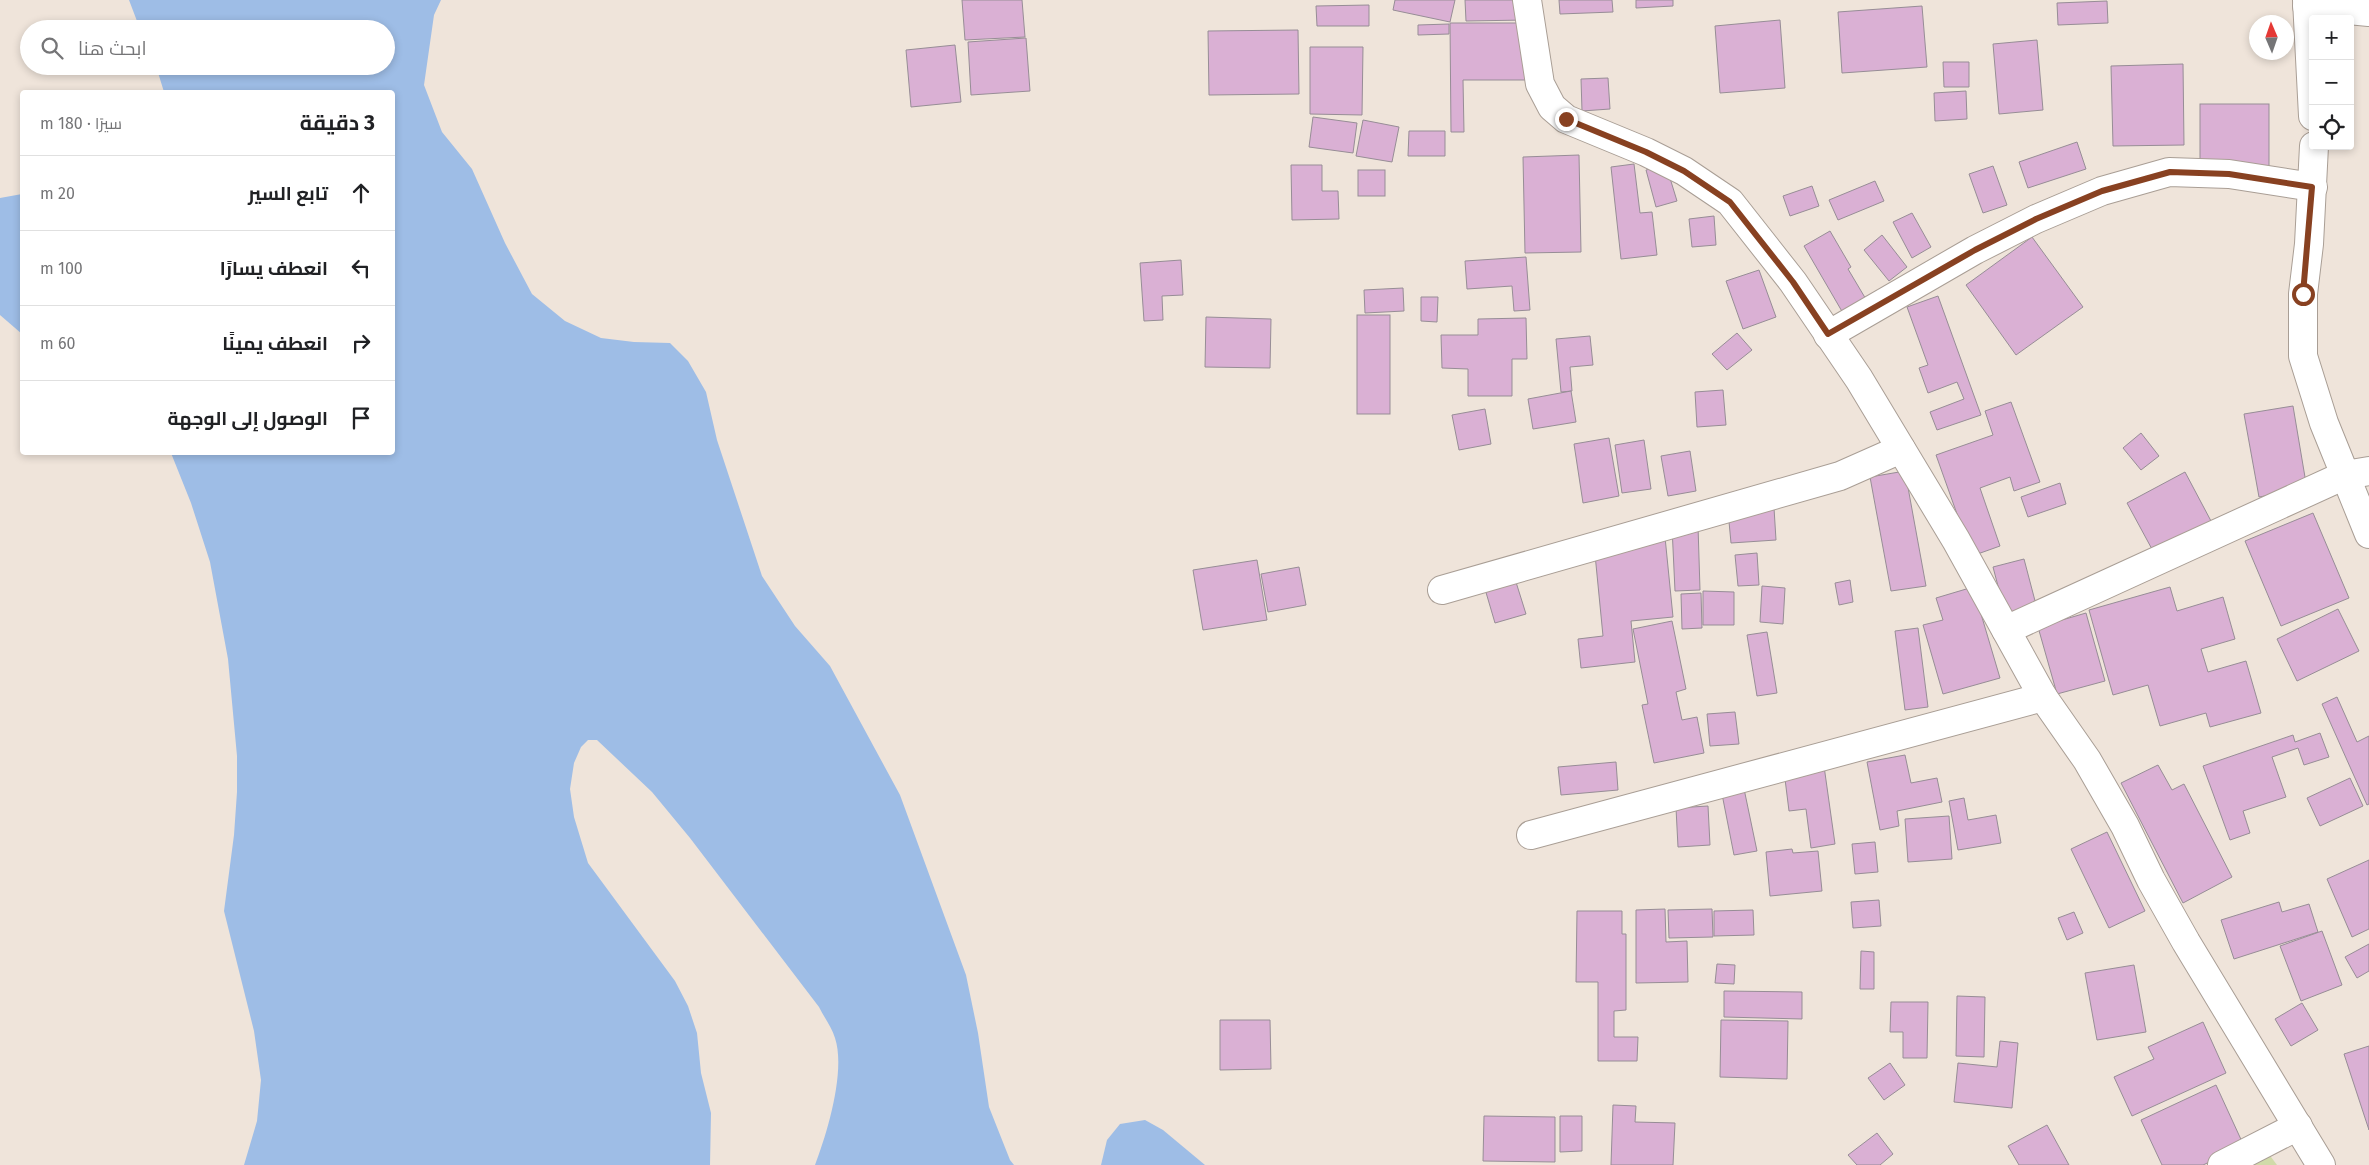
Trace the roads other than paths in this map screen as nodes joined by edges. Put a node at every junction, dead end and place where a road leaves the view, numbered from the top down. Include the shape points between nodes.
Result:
1 (1527, 0) edge
2 (2307, 3) edge
3 (2369, 12) edge
4 (2312, 105) edge
5 (2314, 150) edge
6 (2312, 187) junction
7 (1828, 334) junction
8 (1901, 449) junction
9 (2357, 473) edge
10 (2369, 534) edge
11 (1442, 590) dead end
12 (2006, 630) junction
13 (2043, 697) junction
14 (1531, 834) dead end
15 (2298, 1126) junction
16 (2222, 1165) edge
17 (2322, 1165) edge

1 - 7 street via 1540,84 1552,106 1566,119 1684,171 1730,202 1793,282
2 - 3 street
2 - 4 street
5 - 6 street
6 - 7 street via 2229,174 2170,172 2102,191 1975,250
6 - 9 street via 2303,294 2302,356 2324,423
7 - 8 street
8 - 11 street via 1840,476
8 - 12 street
9 - 10 street
9 - 12 street
12 - 13 street
13 - 14 street
13 - 15 street via 2092,768 2182,935
15 - 16 street
15 - 17 street

